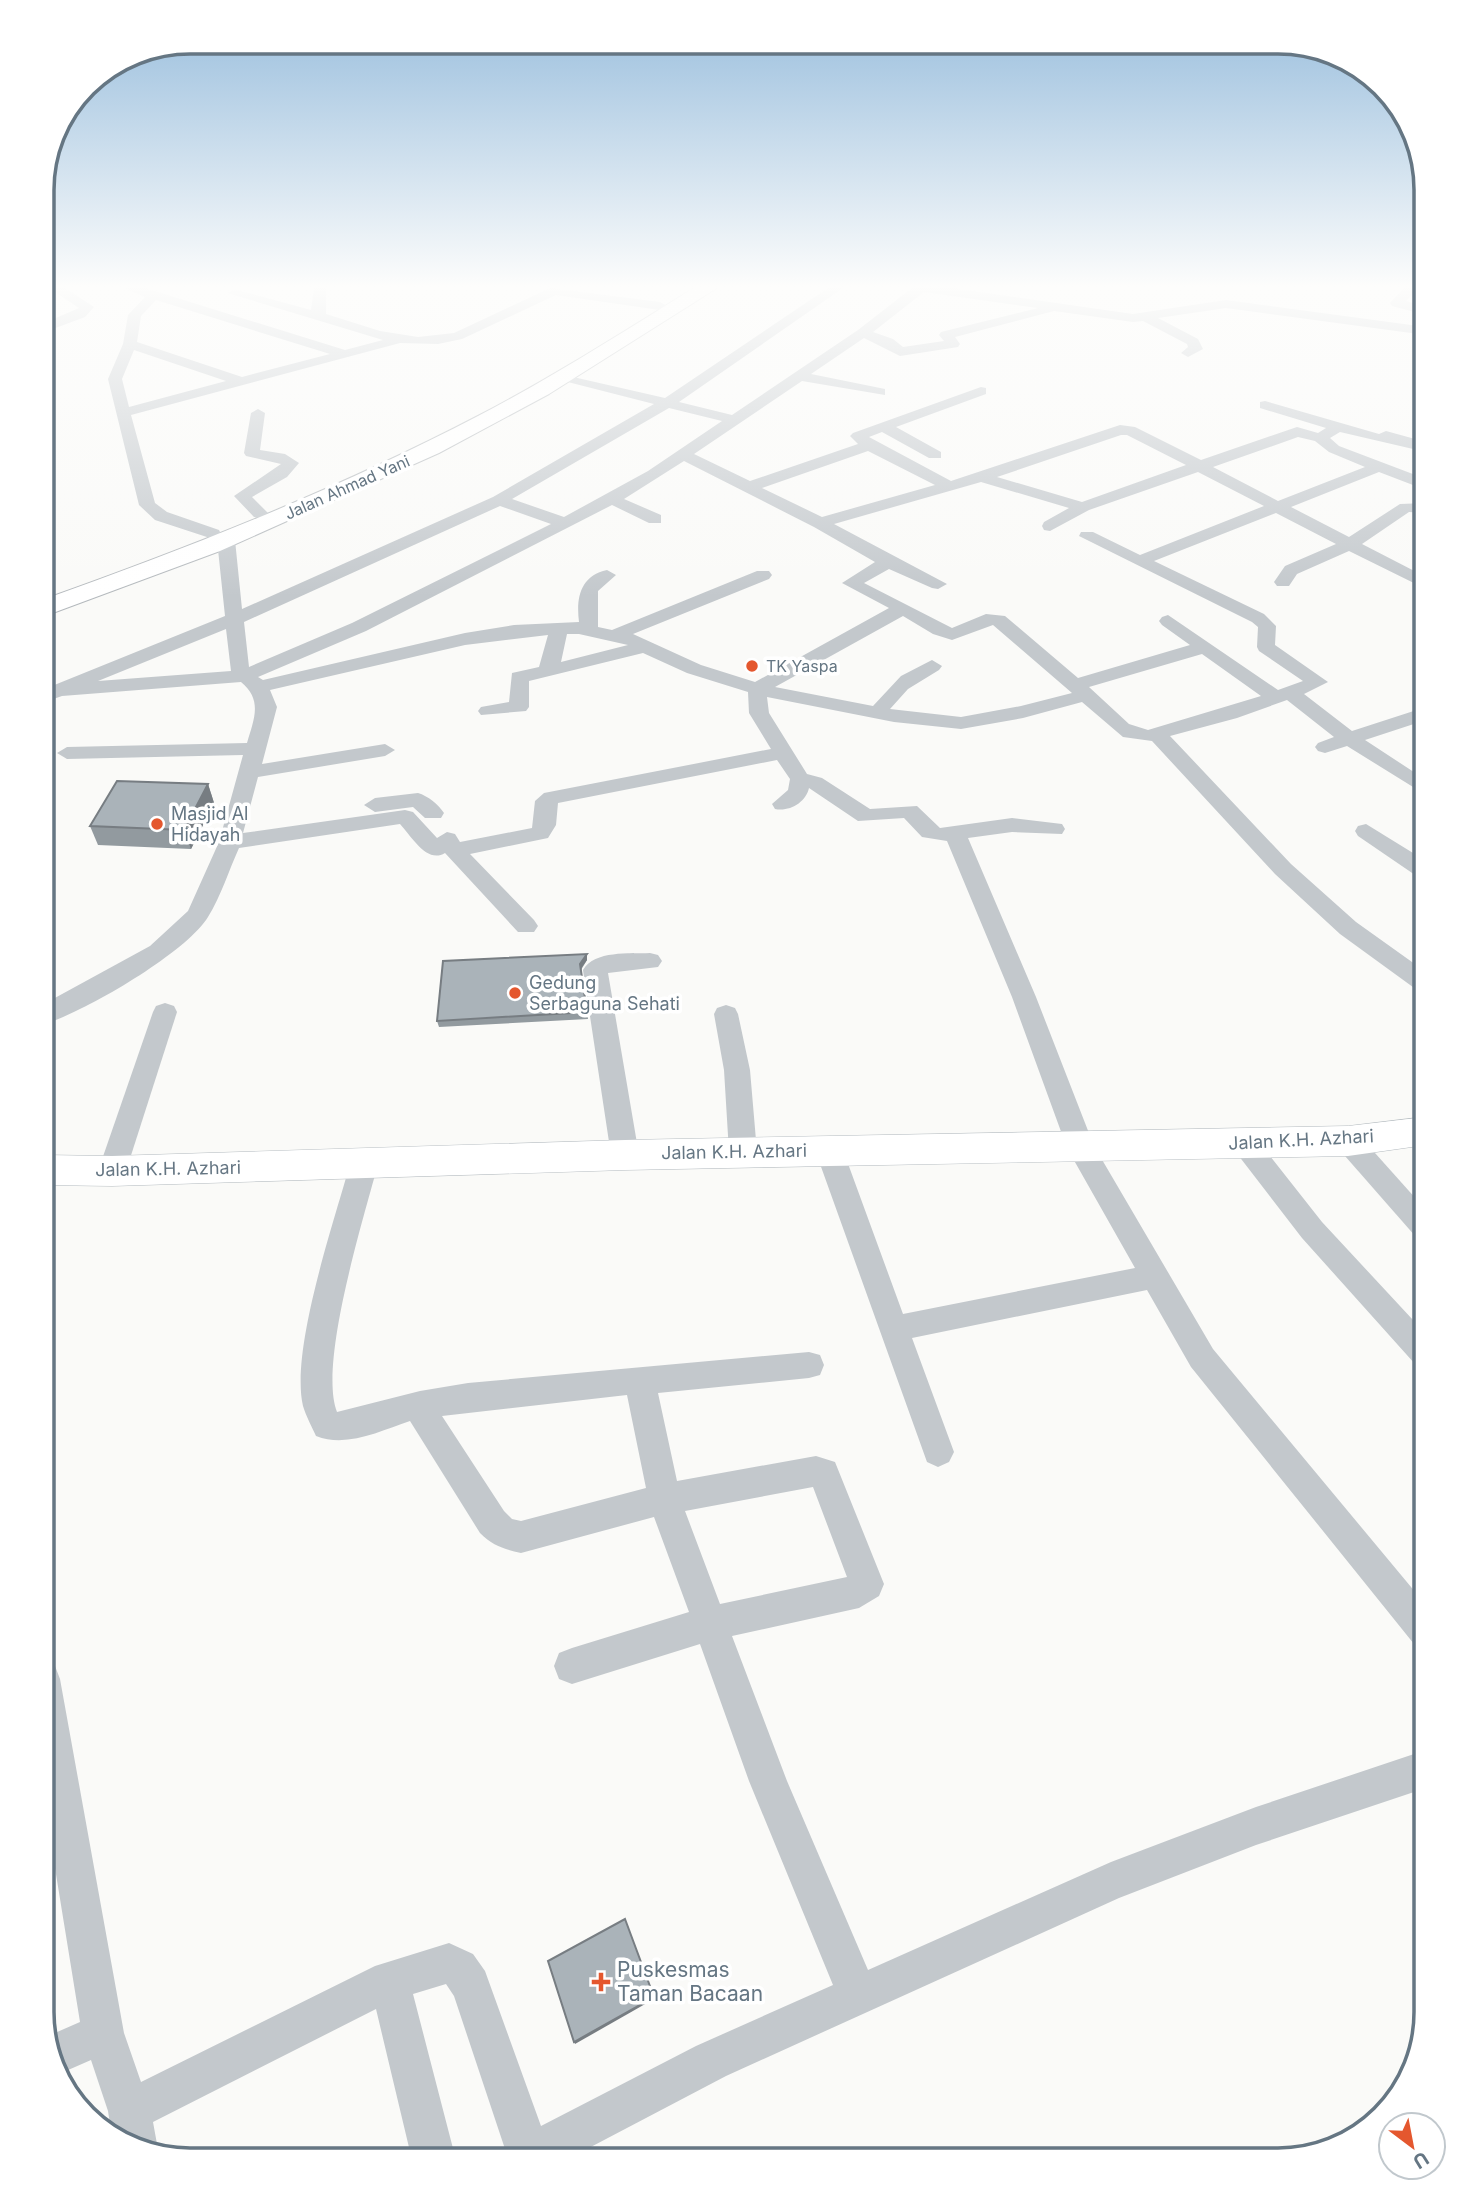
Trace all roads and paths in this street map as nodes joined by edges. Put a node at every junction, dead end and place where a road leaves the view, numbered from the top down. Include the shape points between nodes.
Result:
1 (118, 391) edge
2 (208, 391) edge
3 (516, 391) edge
4 (539, 391) edge
5 (622, 391) edge
6 (686, 391) edge
7 (777, 391) edge
8 (874, 391) edge
9 (981, 391) dead end
10 (880, 392) dead end
11 (669, 402) junction
12 (1265, 405) dead end
13 (123, 413) junction
14 (258, 413) dead end
15 (734, 419) junction
16 (1338, 426) junction
17 (886, 428) junction
18 (1320, 439) junction
19 (1414, 444) edge
20 (869, 445) junction
21 (1334, 449) joint
22 (685, 455) junction
23 (935, 455) dead end
24 (1201, 467) junction
25 (1373, 469) dead end
26 (981, 477) junction
27 (1414, 480) edge
28 (949, 486) junction
29 (749, 487) junction
30 (612, 499) junction
31 (499, 500) junction
32 (1278, 506) junction
33 (1414, 507) edge
34 (1083, 508) junction
35 (260, 513) junction
36 (655, 519) dead end
37 (565, 523) junction
38 (820, 523) junction
39 (1051, 526) dead end
40 (1087, 536) dead end
41 (219, 537) junction
42 (1348, 545) junction
43 (1139, 561) junction
44 (888, 562) junction
45 (607, 575) dead end
46 (762, 575) dead end
47 (1414, 578) edge
48 (1283, 582) dead end
49 (938, 584) dead end
50 (55, 595) edge
51 (55, 604) edge
52 (903, 608) junction
53 (233, 621) junction
54 (1168, 621) dead end
55 (559, 629) junction
56 (589, 629) junction
57 (617, 634) junction
58 (648, 646) junction
59 (1205, 647) junction
60 (932, 666) dead end
61 (546, 671) junction
62 (251, 681) junction
63 (757, 690) junction
64 (1081, 690) junction
65 (55, 693) edge
66 (55, 694) edge
67 (1285, 697) junction
68 (488, 711) dead end
69 (878, 713) junction
70 (1414, 722) edge
71 (1157, 734) junction
72 (1348, 738) junction
73 (1325, 747) dead end
74 (255, 749) junction
75 (385, 750) dead end
76 (67, 753) dead end
77 (783, 753) junction
78 (250, 772) junction
79 (800, 779) junction
80 (1414, 781) edge
81 (783, 804) dead end
82 (433, 813) junction
83 (405, 817) junction
84 (1054, 829) dead end
85 (1366, 831) dead end
86 (955, 833) junction
87 (233, 835) junction
88 (445, 850) junction
89 (1414, 864) edge
90 (526, 926) dead end
91 (650, 961) dead end
92 (1414, 975) edge
93 (55, 1010) edge
94 (165, 1012) dead end
95 (726, 1014) dead end
96 (1414, 1133) edge
97 (1348, 1141) junction
98 (1245, 1144) junction
99 (1081, 1148) junction
100 (829, 1150) junction
101 (743, 1152) junction
102 (625, 1155) junction
103 (364, 1164) junction
104 (54, 1170) edge
105 (112, 1171) junction
106 (1414, 1215) edge
107 (1156, 1276) junction
108 (895, 1329) junction
109 (1414, 1343) edge
110 (809, 1365) dead end
111 (640, 1381) junction
112 (418, 1406) junction
113 (938, 1452) dead end
114 (664, 1499) junction
115 (1414, 1617) edge
116 (711, 1623) junction
117 (572, 1666) dead end
118 (54, 1758) edge
119 (1414, 1773) edge
120 (389, 1980) junction
121 (858, 1995) junction
122 (103, 2033) junction
123 (61, 2052) edge
124 (132, 2128) edge
125 (431, 2147) edge
126 (531, 2147) edge
127 (545, 2147) edge

1 - 13 street
2 - 13 street
3 - 35 highway, Jalan Ahmad Yani
4 - 41 highway, Jalan Ahmad Yani via 420,454
5 - 11 street
6 - 11 street
7 - 15 street
8 - 10 street
9 - 17 street
11 - 15 street
11 - 31 street
12 - 16 street
13 - 41 street via 147,505 161,516
14 - 35 street via 252,453 291,463 281,474 242,496
15 - 22 street
16 - 18 street
16 - 19 street
17 - 20 street via 858,436
17 - 23 street
18 - 21 street
18 - 24 street via 1297,432
20 - 28 street
20 - 29 street
21 - 27 street
22 - 29 street
22 - 30 street
24 - 26 street via 1125,429
24 - 32 street
24 - 34 street
25 - 32 street
26 - 28 street
26 - 34 street
28 - 38 street
29 - 38 street
30 - 36 street
30 - 37 street
31 - 37 street
31 - 53 street
32 - 42 street
32 - 43 street
33 - 42 street via 1406,507
34 - 39 street
35 - 41 highway, Jalan Ahmad Yani
37 - 62 street
38 - 44 street
40 - 43 street
41 - 50 highway, Jalan Ahmad Yani
41 - 51 highway, Jalan Ahmad Yani
41 - 53 street
42 - 47 street
42 - 48 street via 1291,570
43 - 67 street via 1264,621 1266,647 1318,682
44 - 49 street
44 - 52 street via 851,583
45 - 56 street via 587,590
46 - 57 street
52 - 63 street
52 - 64 street via 949,634 986,620 999,620
53 - 62 street
53 - 65 street
54 - 59 street
55 - 56 street
55 - 61 street
55 - 62 street via 466,639
56 - 57 street
57 - 58 street
58 - 61 street
58 - 63 street via 694,669
59 - 64 street
59 - 67 street
60 - 69 street via 908,678
61 - 68 street via 519,677 519,707
62 - 66 street
62 - 74 street via 267,707
63 - 69 street
63 - 77 street via 759,713
64 - 69 street via 1023,712 961,723
64 - 71 street via 1132,735
67 - 71 street
67 - 72 street
70 - 72 street
71 - 92 street via 1283,869 1348,928
72 - 73 street
72 - 80 street
74 - 76 street
74 - 78 street
75 - 78 street
77 - 79 street
77 - 88 street via 552,798 544,805 545,825 540,834
78 - 87 street
79 - 81 street via 798,793
79 - 86 street via 815,782 866,816 905,810 934,834
82 - 83 street
82 - 87 street via 424,802 411,799
82 - 88 street
83 - 87 street
83 - 88 street
84 - 86 street via 1012,825
85 - 89 street
86 - 99 street
87 - 93 street via 198,915 158,952
88 - 90 street
91 - 102 street via 605,964 595,970
94 - 105 street
95 - 101 street via 737,1070
96 - 97 street, Jalan K.H. Azhari
97 - 98 street, Jalan K.H. Azhari
97 - 106 street
98 - 99 street, Jalan K.H. Azhari
98 - 109 street via 1312,1230
99 - 100 street, Jalan K.H. Azhari
99 - 107 street
100 - 101 street, Jalan K.H. Azhari
100 - 108 street
101 - 102 street, Jalan K.H. Azhari
102 - 103 street, Jalan K.H. Azhari
103 - 105 street, Jalan K.H. Azhari
103 - 112 street via 331,1290 316,1377 319,1417 327,1426 341,1427
104 - 105 street, Jalan K.H. Azhari
107 - 108 street
107 - 115 street via 1202,1358
108 - 113 street
110 - 111 street
111 - 112 street via 518,1391
111 - 114 street
112 - 114 street via 503,1533 521,1536
114 - 116 street
114 - 116 street via 821,1471 867,1584 853,1594
116 - 117 street
116 - 121 street via 768,1781
118 - 122 street
119 - 121 street via 1256,1826 1111,1882
120 - 124 street
120 - 125 street
120 - 126 street via 449,1963 459,1968 471,1985 521,2137
121 - 127 street via 711,2061
122 - 123 street
122 - 124 street

